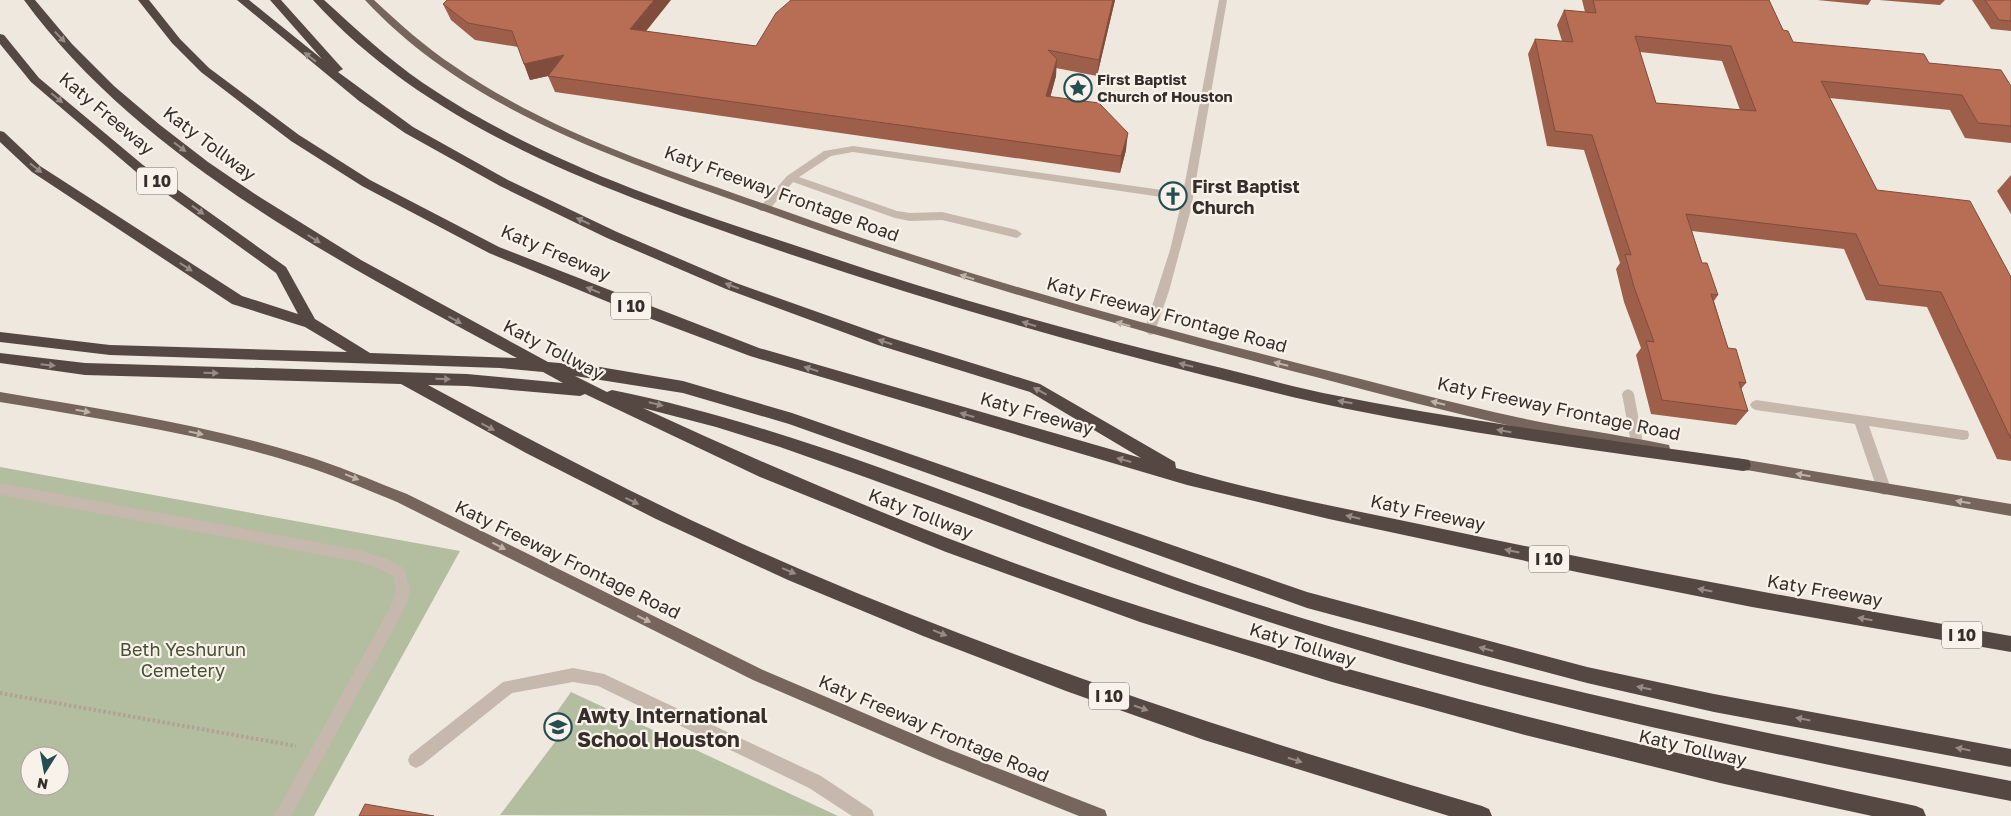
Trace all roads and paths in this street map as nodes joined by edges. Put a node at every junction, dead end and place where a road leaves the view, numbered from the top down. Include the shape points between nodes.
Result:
1 (29, 0) edge
2 (143, 0) edge
3 (242, 0) edge
4 (275, 0) edge
5 (318, 0) edge
6 (369, 0) edge
7 (1223, 0) edge
8 (0, 37) edge
9 (362, 98) junction
10 (0, 136) edge
11 (791, 178) junction
12 (1187, 197) junction
13 (764, 208) junction
14 (1017, 234) dead end
15 (310, 323) junction
16 (1150, 331) junction
17 (0, 338) edge
18 (0, 358) edge
19 (1628, 394) dead end
20 (0, 397) edge
21 (1756, 405) dead end
22 (1860, 420) junction
23 (1963, 435) dead end
24 (1637, 444) junction
25 (1743, 465) junction
26 (1187, 478) junction
27 (0, 489) edge
28 (1884, 489) junction
29 (2011, 510) edge
30 (2011, 644) edge
31 (0, 693) edge
32 (302, 747) dead end
33 (2011, 758) edge
34 (416, 760) dead end
35 (2011, 791) edge
36 (282, 816) edge
37 (866, 816) edge
38 (1099, 816) edge
39 (1482, 816) edge
40 (1916, 816) edge

1 -> 40 highway, Katy Tollway via 96,75 157,130 317,242 459,323 566,379 810,492 1076,592 1327,673 1458,710 1682,766
26 -> 2 highway, Katy Freeway / I 10 via 755,352 635,308 494,250 366,183 295,138 205,70
9 -> 3 highway
4 - 9 highway
25 -> 5 highway via 1510,433 1318,397 1069,336 848,269 649,201 511,139 397,70 340,23
6 - 13 main road, Katy Freeway Frontage Road via 412,41 440,62 520,110 670,174
7 - 12 street
8 -> 15 highway, Katy Freeway / I 10 via 35,80 139,168 280,270
26 -> 9 highway via 1035,388 883,341 731,286 612,235 457,158
10 -> 15 highway via 36,169 237,300
11 - 12 street via 828,153 853,149
11 - 13 street
11 - 14 street via 895,214 942,216
12 - 16 street via 1166,287
16 -> 13 main road, Katy Freeway Frontage Road via 1002,289
15 -> 39 highway, I 10 via 485,425 629,500 853,598 982,650 1244,744
24 -> 16 main road, Katy Freeway Frontage Road via 1473,412
33 -> 17 highway via 1714,703 1587,675 1298,597 792,419 683,387 594,372 500,362 110,350
18 -> 35 highway via 94,369 505,382 559,387 645,402 782,441 1269,616 1375,647 1597,707
19 - 24 street
20 -> 38 main road, Katy Freeway Frontage Road via 148,422 342,473 402,498 758,675
21 - 22 street
22 - 23 street
22 - 28 street
24 - 25 main road, Katy Freeway Frontage Road
28 -> 25 main road, Katy Freeway Frontage Road
30 -> 26 highway, Katy Freeway / I 10 via 1577,565
27 - 36 street via 359,556 399,572 403,590 400,606
29 -> 28 main road, Katy Freeway Frontage Road
31 - 32 path
34 - 37 street via 508,687 573,674 599,679 806,777

